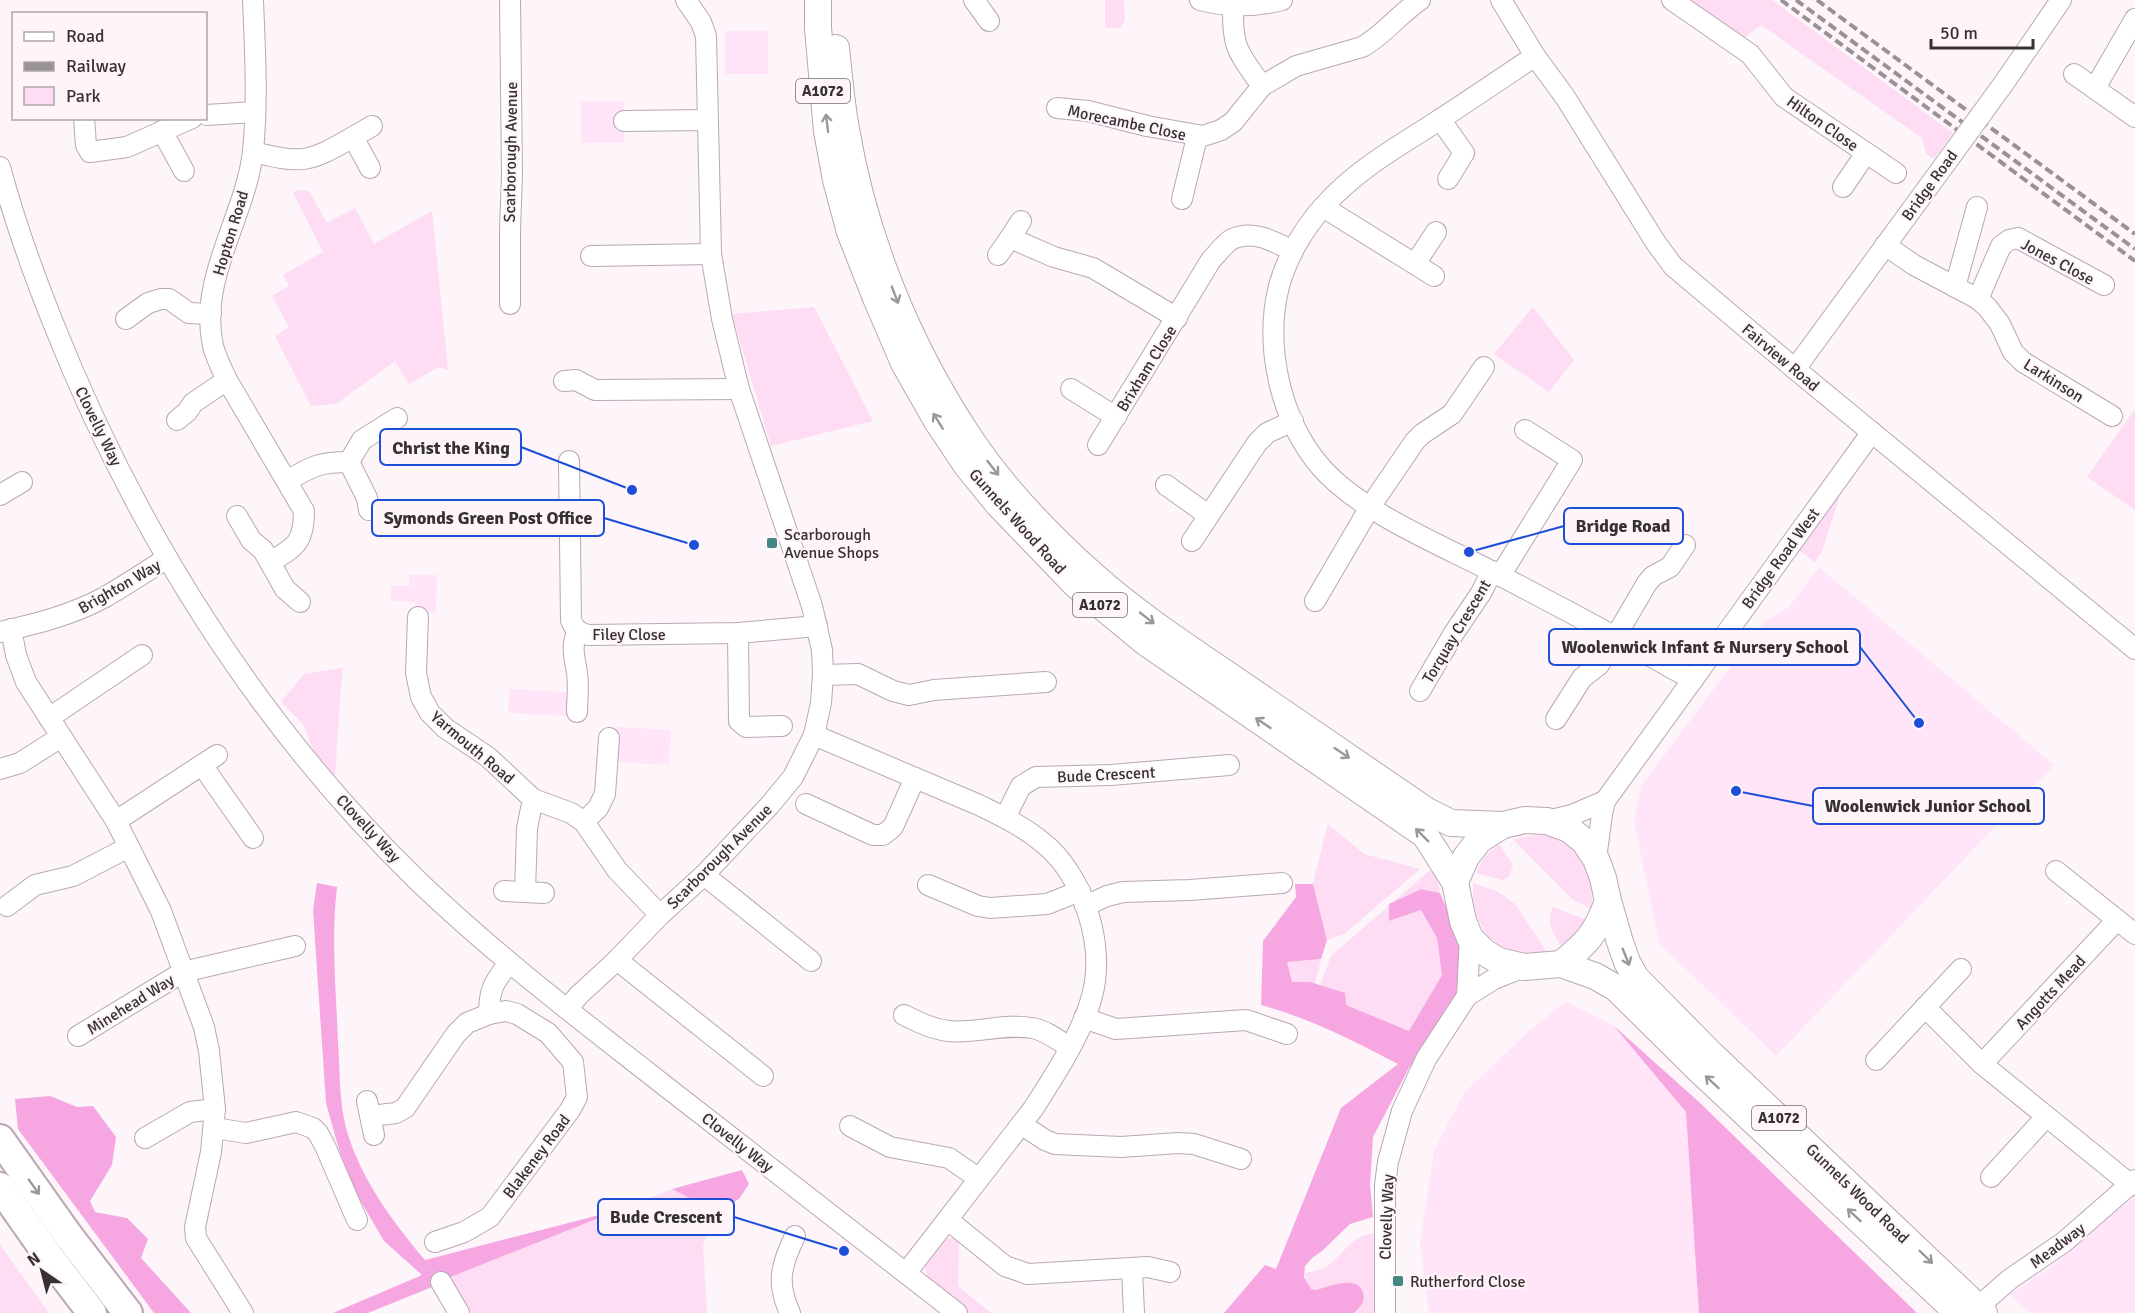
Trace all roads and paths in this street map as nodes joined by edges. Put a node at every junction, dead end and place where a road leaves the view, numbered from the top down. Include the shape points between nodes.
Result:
1 (253, 0) edge
2 (510, 0) edge
3 (686, 0) edge
4 (818, 0) edge
5 (835, 0) edge
6 (974, 0) edge
7 (1200, 0) edge
8 (1282, 0) edge
9 (1420, 0) edge
10 (1501, 0) edge
11 (1672, 0) edge
12 (2061, 0) edge
13 (1233, 4) junction
14 (2135, 20) edge
15 (989, 21) dead end
16 (1535, 56) junction
17 (2074, 74) dead end
18 (1262, 86) junction
19 (2095, 88) junction
20 (1057, 108) dead end
21 (255, 112) junction
22 (207, 115) edge
23 (2135, 117) edge
24 (1440, 119) junction
25 (84, 120) edge
26 (187, 120) edge
27 (707, 120) junction
28 (624, 122) dead end
29 (372, 126) dead end
30 (162, 131) junction
31 (353, 137) junction
32 (1197, 137) junction
33 (253, 152) junction
34 (1866, 153) junction
35 (0, 168) edge
36 (370, 168) dead end
37 (184, 171) dead end
38 (1896, 173) dead end
39 (1448, 179) dead end
40 (1843, 187) dead end
41 (1182, 199) dead end
42 (1323, 207) junction
43 (1977, 207) dead end
44 (1021, 221) dead end
45 (1436, 232) dead end
46 (1010, 238) junction
47 (1885, 245) junction
48 (1293, 251) junction
49 (711, 254) junction
50 (998, 255) dead end
51 (591, 256) dead end
52 (1416, 264) junction
53 (1434, 276) dead end
54 (2104, 285) dead end
55 (1956, 287) junction
56 (1978, 299) junction
57 (510, 304) dead end
58 (210, 314) junction
59 (1177, 318) junction
60 (126, 319) dead end
61 (1484, 366) dead end
62 (1795, 369) junction
63 (227, 380) junction
64 (564, 381) dead end
65 (1071, 389) dead end
66 (739, 390) junction
67 (2112, 416) dead end
68 (1116, 417) junction
69 (397, 418) dead end
70 (177, 420) dead end
71 (1293, 421) junction
72 (1525, 430) dead end
73 (1872, 432) junction
74 (1098, 445) dead end
75 (569, 461) dead end
76 (349, 462) junction
77 (287, 481) junction
78 (22, 482) dead end
79 (1166, 485) dead end
80 (0, 495) edge
81 (1370, 507) junction
82 (369, 510) dead end
83 (1208, 514) junction
84 (237, 516) dead end
85 (1192, 541) dead end
86 (1685, 545) dead end
87 (167, 558) junction
88 (270, 562) junction
89 (1496, 573) junction
90 (1315, 601) dead end
91 (300, 602) dead end
92 (418, 617) dead end
93 (817, 626) junction
94 (5, 631) edge
95 (578, 631) junction
96 (738, 633) junction
97 (1616, 637) junction
98 (2135, 649) edge
99 (142, 656) dead end
100 (823, 675) junction
101 (1693, 680) junction
102 (1046, 682) dead end
103 (1420, 691) dead end
104 (577, 712) dead end
105 (49, 718) junction
106 (1556, 719) dead end
107 (782, 726) dead end
108 (814, 735) junction
109 (61, 737) junction
110 (609, 738) dead end
111 (1229, 765) dead end
112 (0, 769) edge
113 (915, 778) junction
114 (533, 799) junction
115 (1605, 801) junction
116 (806, 804) dead end
117 (1005, 818) junction
118 (116, 821) junction
119 (1547, 821) junction
120 (584, 822) junction
121 (1503, 825) junction
122 (253, 838) dead end
123 (129, 847) junction
124 (1596, 859) junction
125 (2056, 871) dead end
126 (704, 875) junction
127 (1455, 882) junction
128 (1282, 883) dead end
129 (928, 885) dead end
130 (504, 891) dead end
131 (1083, 899) junction
132 (1608, 901) junction
133 (8, 907) edge
134 (660, 915) junction
135 (2117, 920) junction
136 (2135, 934) edge
137 (1470, 938) junction
138 (295, 946) dead end
139 (617, 960) junction
140 (811, 961) dead end
141 (509, 963) junction
142 (1561, 964) junction
143 (1524, 968) junction
144 (1961, 969) dead end
145 (183, 972) junction
146 (1467, 996) junction
147 (1924, 1007) junction
148 (567, 1009) junction
149 (489, 1014) junction
150 (904, 1015) dead end
151 (1084, 1018) junction
152 (1287, 1034) dead end
153 (78, 1036) dead end
154 (1069, 1047) junction
155 (1876, 1060) dead end
156 (1982, 1064) junction
157 (763, 1076) dead end
158 (371, 1117) dead end
159 (2046, 1117) junction
160 (214, 1118) junction
161 (1021, 1124) junction
162 (850, 1126) dead end
163 (145, 1138) dead end
164 (0, 1139) edge
165 (1241, 1159) dead end
166 (1991, 1177) dead end
167 (978, 1178) junction
168 (2133, 1183) edge
169 (0, 1187) edge
170 (357, 1220) dead end
171 (948, 1220) junction
172 (795, 1236) dead end
173 (435, 1242) dead end
174 (1132, 1269) junction
175 (1170, 1272) dead end
176 (906, 1274) junction
177 (441, 1282) dead end
178 (1973, 1311) edge
179 (92, 1313) edge
180 (128, 1313) edge
181 (243, 1313) edge
182 (459, 1313) edge
183 (790, 1313) edge
184 (957, 1313) edge
185 (1134, 1313) edge
186 (1385, 1313) edge

1 - 21 street, Hopton Road
2 - 57 street, Scarborough Avenue
3 - 27 street, Scarborough Avenue via 706,36
127 -> 4 main road, Gunnels Wood Road / A1072 via 1425,835 1145,642 1076,585 967,466 904,363 850,232 836,180 822,84
5 -> 121 main road, Gunnels Wood Road / A1072 via 835,45 859,191 897,302 968,436 1041,525 1096,578 1152,622 1427,811 1451,823
6 - 15 street
7 - 13 street
8 - 13 street
9 - 18 street, Morecambe Close via 1372,41 1296,66
10 - 16 street, Fairview Road
11 - 34 street, Hilton Close via 1750,54 1784,97
12 - 47 street, Bridge Road, bridge
13 - 18 street via 1234,43
14 - 19 street
16 - 24 street, Torquay Crescent
16 - 62 street, Fairview Road via 1673,266
17 - 19 street
18 - 32 street, Morecambe Close via 1227,127
19 - 23 street
20 - 32 street, Morecambe Close via 1088,111
21 - 22 street
21 - 33 street, Hopton Road
24 - 39 street via 1473,156
24 - 42 street, Torquay Crescent via 1357,174
25 - 30 street via 90,152 127,147
26 - 30 street
27 - 28 street
27 - 49 street, Scarborough Avenue
29 - 31 street
30 - 37 street
31 - 33 street via 306,160
31 - 36 street
32 - 41 street, Morecambe Close
33 - 58 street, Hopton Road via 217,268
34 - 38 street, Hilton Close
34 - 40 street, Hilton Close
35 - 87 street, Clovelly Way via 67,358
42 - 48 street, Torquay Crescent
42 - 52 street
43 - 55 street
44 - 46 street
45 - 52 street
46 - 50 street
46 - 59 street, Brixham Close via 1054,257 1094,268
47 - 55 street, Larkinson
47 - 62 street, Bridge Road
48 - 59 street, Brixham Close via 1250,235 1232,239 1211,260
48 - 71 street, Torquay Crescent via 1279,285 1273,320 1276,361
49 - 51 street
49 - 66 street, Scarborough Avenue
52 - 53 street
54 - 56 street, Jones Close via 2018,238 2001,246
55 - 56 street, Larkinson
56 - 67 street, Larkinson via 1994,314 2006,341 2023,362
58 - 60 street via 189,313 169,299 161,299
58 - 63 street, Hopton Road via 213,344
59 - 68 street, Brixham Close
61 - 81 street via 1452,414 1415,441
62 - 73 street, Fairview Road
63 - 70 street via 193,403
63 - 77 street, Hopton Road
64 - 66 street via 576,380 595,390
65 - 68 street, Brixham Close
66 - 93 street, Scarborough Avenue
68 - 74 street, Brixham Close
69 - 76 street via 362,440
71 - 81 street, Torquay Crescent via 1321,467
71 - 83 street via 1257,443
72 - 89 street, Torquay Crescent via 1572,460
73 - 98 street, Fairview Road
73 - 101 street, Bridge Road West
75 - 95 street, Filey Close via 571,620
76 - 77 street via 326,462
76 - 82 street
77 - 88 street, Hopton Road via 304,511 302,536 295,547
78 - 80 street
79 - 83 street
81 - 89 street, Torquay Crescent
81 - 90 street
83 - 85 street
84 - 88 street
86 - 97 street via 1670,567 1647,583
87 - 94 street, Brighton Way via 89,605
87 - 141 street, Clovelly Way via 258,698 322,776 415,878
88 - 91 street via 285,589
89 - 97 street, Torquay Crescent
89 - 103 street, Torquay Crescent
92 - 114 street, Yarmouth Road via 416,673 430,713 488,757
93 - 96 street, Filey Close
93 - 100 street, Scarborough Avenue
94 - 105 street, Minehead Way via 20,670
95 - 96 street, Filey Close via 589,635
95 - 104 street via 573,641
96 - 107 street via 739,721 746,727
97 - 101 street, Torquay Crescent
97 - 106 street via 1599,665 1582,678
99 - 105 street
100 - 102 street via 858,674 909,695
100 - 108 street, Scarborough Avenue
101 - 115 street, Bridge Road West
105 - 109 street, Minehead Way
108 - 113 street
108 - 126 street, Scarborough Avenue via 793,777
109 - 112 street via 20,763
109 - 118 street, Minehead Way
110 - 120 street via 604,794 598,808
111 - 117 street, Bude Crescent via 1036,777 1021,786
113 - 116 street via 893,827 883,835 873,836
113 - 117 street
114 - 120 street, Yarmouth Road
114 - 130 street via 527,828 534,892
115 - 119 street
115 - 124 street
117 - 131 street via 1044,843 1062,862
118 - 122 street via 209,760
118 - 123 street, Minehead Way
119 - 121 main road, Gunnels Wood Road / A1072
119 - 124 main road, Gunnels Wood Road / A1072 via 1569,829 1584,841
120 - 134 street, Yarmouth Road via 617,870
121 - 127 main road, Gunnels Wood Road / A1072 via 1479,840
123 - 133 street via 73,876 35,885
123 - 145 street, Minehead Way via 161,911
124 - 132 main road, Gunnels Wood Road / A1072
125 - 135 street
126 - 134 street, Scarborough Avenue
126 - 140 street
127 - 137 main road, Gunnels Wood Road / A1072
128 - 131 street via 1124,892
129 - 131 street via 990,908
131 - 151 street via 1095,940 1096,968 1093,994
132 - 142 main road via 1599,925 1582,947
132 -> 178 main road, Gunnels Wood Road / A1072 via 1627,962 1652,996
134 - 139 street, Scarborough Avenue
135 - 136 street
135 - 156 street, Angotts Mead
137 - 143 main road, Gunnels Wood Road / A1072 via 1499,961
137 - 146 street
138 - 145 street, Minehead Way
139 - 148 street, Scarborough Avenue
139 - 157 street
141 - 148 street, Clovelly Way
141 - 149 street via 491,988
142 - 143 main road, Gunnels Wood Road / A1072
178 -> 142 main road, Gunnels Wood Road / A1072 via 1698,1069 1616,988
143 - 146 street, Clovelly Way via 1494,979
144 - 147 street
145 - 153 street, Minehead Way
145 - 160 street, Minehead Way via 204,1027
146 - 186 street, Clovelly Way via 1413,1083 1396,1130 1385,1185
147 - 155 street
147 - 156 street
148 - 176 street, Clovelly Way
149 - 158 street, Blakeney Road via 467,1023 456,1034 405,1108
149 - 173 street, Blakeney Road via 517,1014 548,1034 573,1062 577,1097 490,1217
150 - 154 street via 949,1032 1033,1028
151 - 152 street via 1116,1029 1246,1020
151 - 154 street
154 - 161 street
156 - 159 street
159 - 166 street
159 - 168 street
160 - 163 street via 189,1112
160 - 170 street via 246,1133 296,1122 313,1128 325,1146
160 - 181 street, Minehead Way via 196,1238
161 - 165 street via 1055,1144 1194,1144
161 - 167 street
162 - 167 street via 890,1147 950,1158
164 -> 180 highway
167 - 171 street
168 - 178 street, Meadway
169 - 179 highway
171 - 174 street via 1015,1271 1028,1274
171 - 176 street
172 - 183 street via 781,1272
174 - 175 street
174 - 185 street
176 - 184 street, Clovelly Way
177 - 182 street

